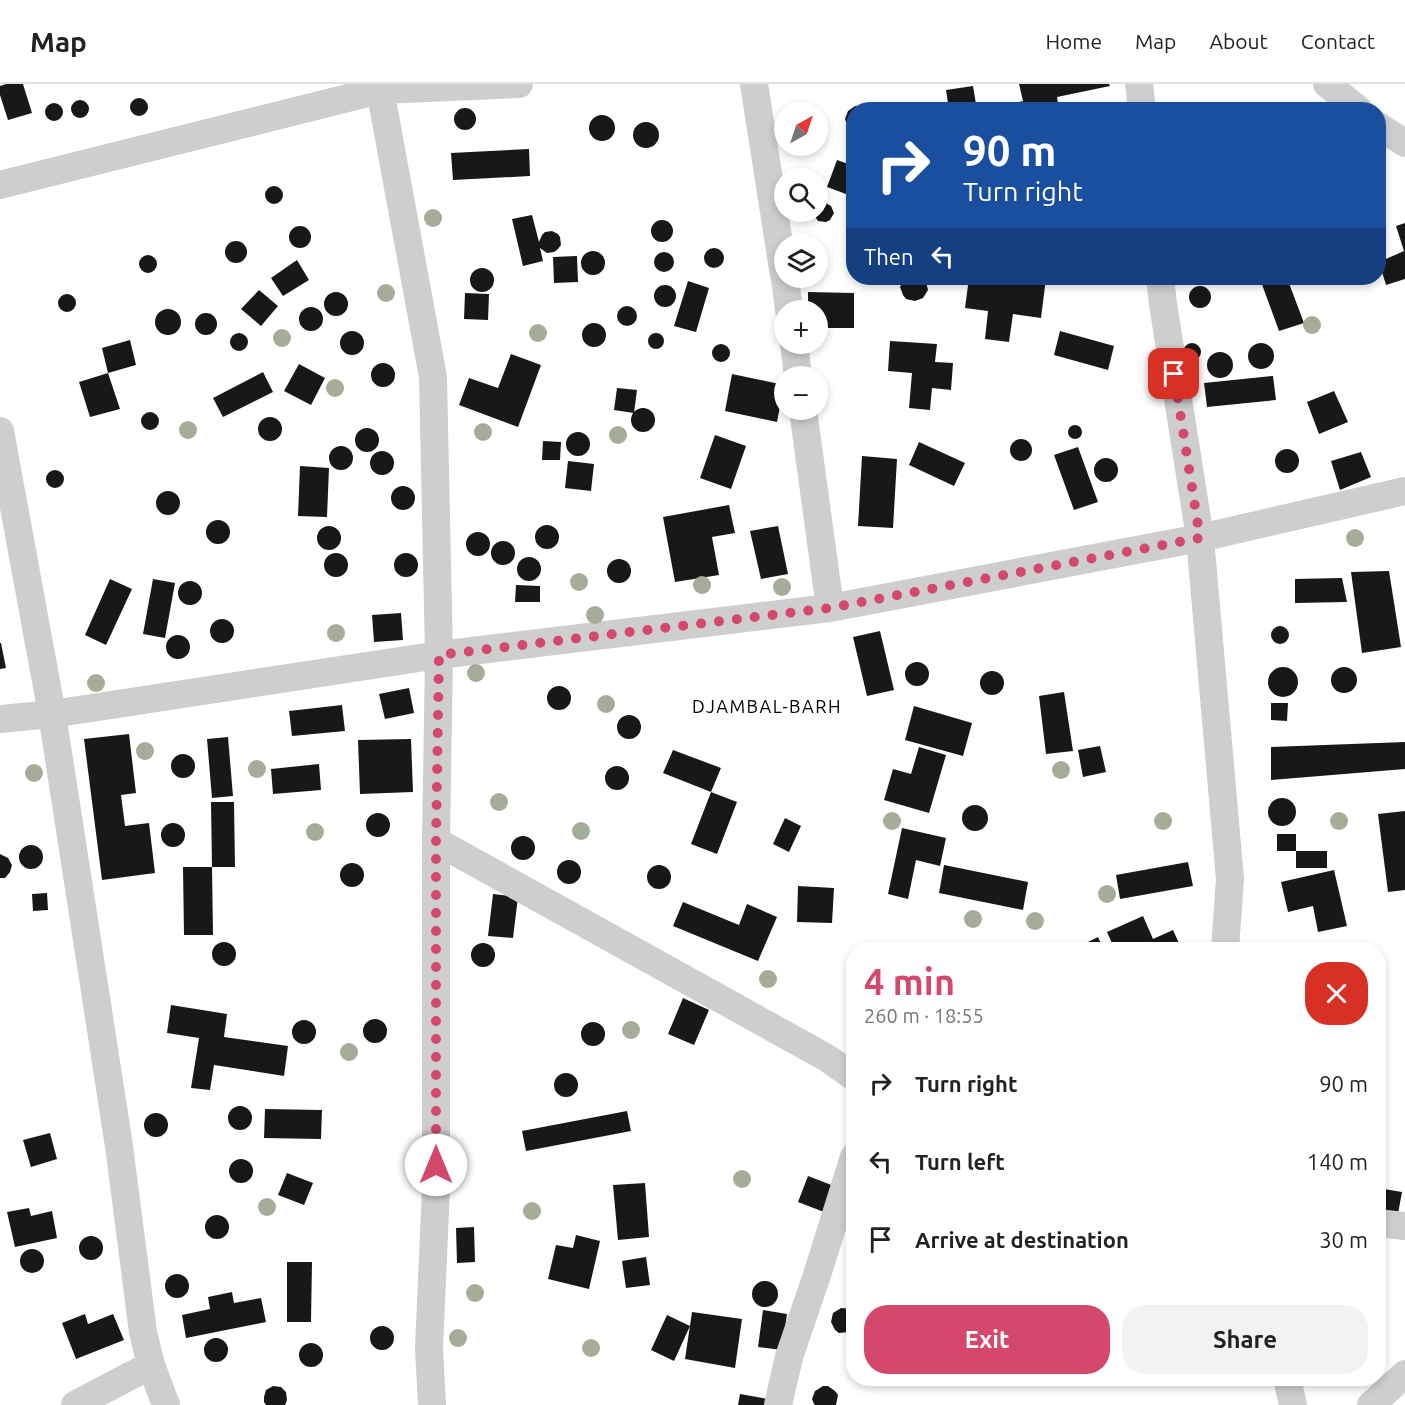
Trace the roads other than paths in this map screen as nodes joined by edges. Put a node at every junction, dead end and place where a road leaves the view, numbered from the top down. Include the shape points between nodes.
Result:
1 (519, 84) edge
2 (754, 84) edge
3 (1139, 84) edge
4 (1327, 84) edge
5 (379, 87) edge
6 (1141, 102) edge
7 (1349, 102) edge
8 (1386, 131) edge
9 (1405, 143) edge
10 (0, 184) edge
11 (778, 234) edge
12 (1161, 285) edge
13 (804, 420) edge
14 (0, 431) edge
15 (1405, 491) edge
16 (1200, 538) junction
17 (830, 608) junction
18 (439, 655) junction
19 (52, 714) junction
20 (0, 719) edge
21 (436, 841) junction
22 (1226, 942) edge
23 (846, 1072) edge
24 (846, 1183) edge
25 (1386, 1224) edge
26 (1405, 1226) edge
27 (151, 1365) junction
28 (1405, 1374) edge
29 (1289, 1386) edge
30 (75, 1405) edge
31 (166, 1405) edge
32 (432, 1405) edge
33 (778, 1405) edge
34 (1293, 1405) edge
35 (1371, 1405) edge

1 - 5 street
2 - 11 street
3 - 6 street
4 - 7 street
5 - 10 street
5 - 18 street via 433,377
8 - 9 street
12 - 16 street
13 - 17 street
14 - 19 street
15 - 16 street
16 - 17 street
16 - 22 street via 1230,879
17 - 18 street
18 - 19 street
18 - 21 street
19 - 20 street
19 - 27 street
21 - 23 street
21 - 32 street via 436,1188 429,1348
24 - 33 street via 789,1357
25 - 26 street
27 - 30 street
27 - 31 street
28 - 35 street
29 - 34 street

